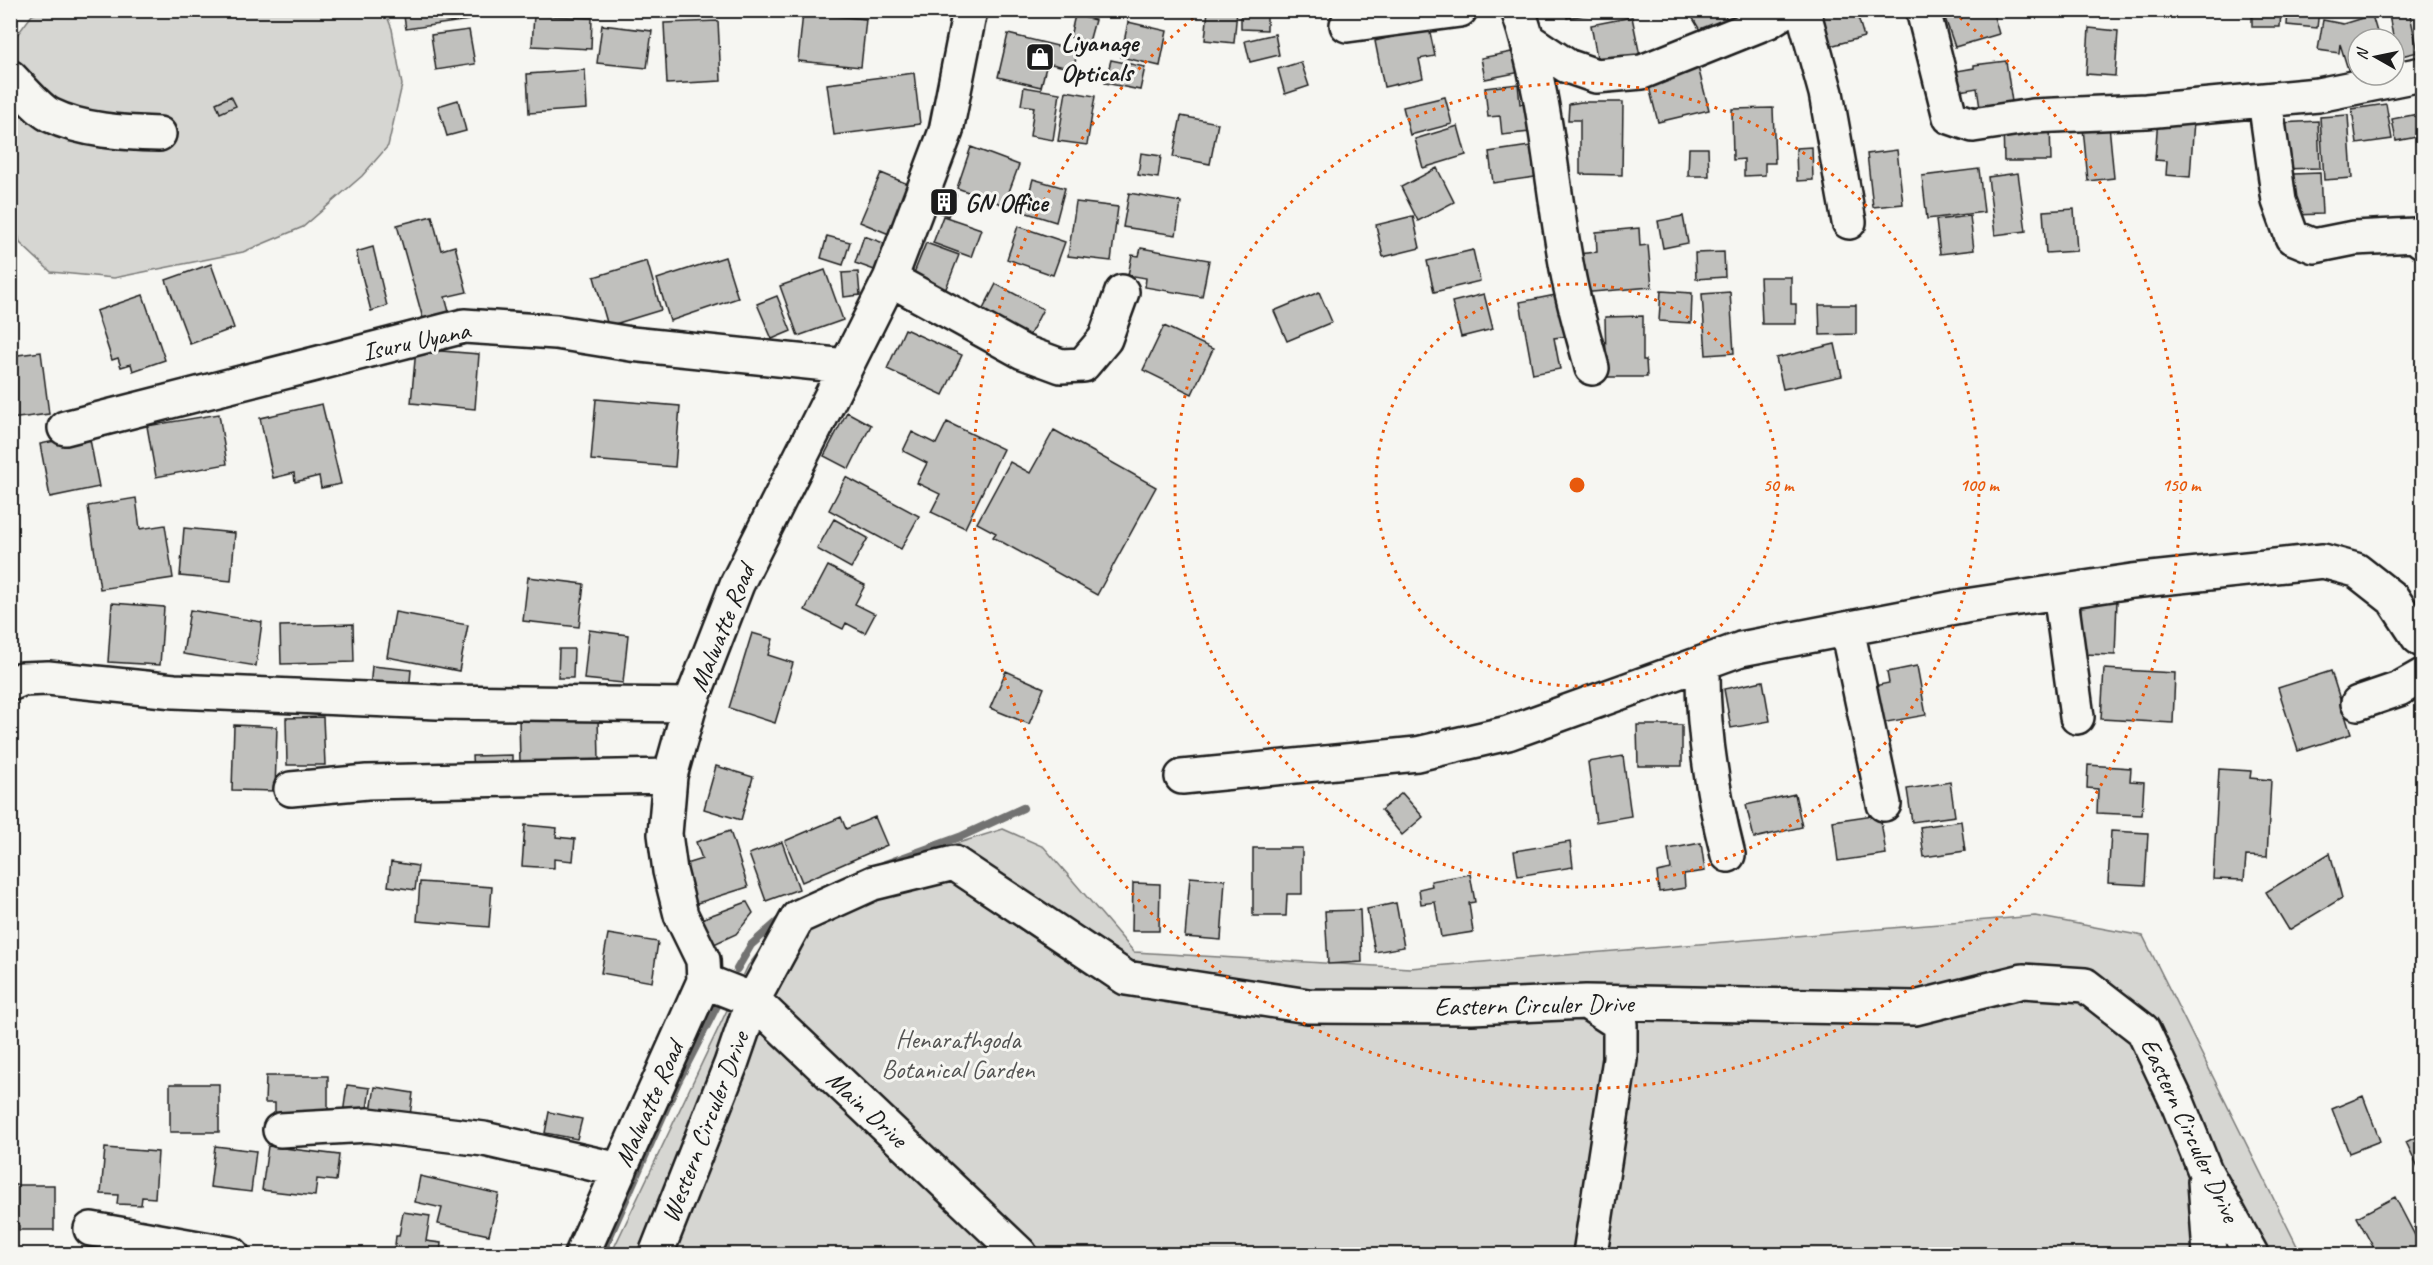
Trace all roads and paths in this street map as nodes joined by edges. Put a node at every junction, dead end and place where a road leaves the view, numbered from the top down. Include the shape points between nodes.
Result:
1 (970, 10) edge
2 (1460, 10) edge
3 (1786, 10) edge
4 (1803, 10) edge
5 (1923, 10) edge
6 (1347, 25) dead end
7 (1523, 25) edge
8 (2422, 74) edge
9 (10, 77) edge
10 (2265, 100) junction
11 (159, 134) dead end
12 (1849, 222) dead end
13 (2422, 241) edge
14 (890, 279) junction
15 (1122, 292) dead end
16 (846, 366) junction
17 (1592, 368) dead end
18 (65, 428) dead end
19 (2060, 592) junction
20 (1847, 629) junction
21 (2422, 640) edge
22 (1702, 663) junction
23 (2422, 676) edge
24 (10, 684) edge
25 (2358, 703) dead end
26 (690, 705) junction
27 (2078, 717) dead end
28 (670, 776) junction
29 (1182, 777) dead end
30 (291, 789) dead end
31 (1884, 804) dead end
32 (1728, 855) dead end
33 (704, 981) junction
34 (753, 1000) junction
35 (1586, 1002) junction
36 (280, 1130) dead end
37 (620, 1170) junction
38 (2205, 1171) junction
39 (91, 1229) dead end
40 (232, 1254) edge
41 (582, 1254) edge
42 (656, 1254) edge
43 (1020, 1254) edge
44 (1590, 1254) edge
45 (2210, 1254) edge
46 (2251, 1254) edge

1 - 14 street, Malwatte Road via 946,131
2 - 6 street
3 - 7 street via 1769,21 1642,72 1596,76 1567,66
4 - 12 street via 1826,93
5 - 10 street via 1950,117 1973,126 2033,116
7 - 17 street via 1550,155 1569,279
8 - 10 street via 2318,95
9 - 11 street via 49,115 127,133
10 - 13 street via 2278,201 2292,237 2314,246 2354,238 2415,235
14 - 15 street via 1023,352 1061,366 1083,365 1098,348
14 - 16 street, Malwatte Road
16 - 18 street, Isuru Uyana via 631,344 556,332 464,326
16 - 26 street, Malwatte Road via 737,584
19 - 20 street
19 - 21 street via 2132,580 2323,561 2356,570 2393,599
19 - 27 street
20 - 22 street via 1741,650
20 - 31 street
22 - 29 street via 1508,733 1417,754
22 - 32 street via 1702,704 1715,805
23 - 25 street via 2399,689
24 - 26 street via 22,679 48,678 174,691 413,701
26 - 28 street, Malwatte Road
28 - 30 street via 367,782
28 - 33 street, Malwatte Road via 665,834 670,871 681,915 703,960
33 - 34 street, Main Drive
33 - 37 street, Malwatte Road
34 - 35 street, Eastern Circuler Drive via 798,917 873,883 954,863 1126,978 1308,1006 1472,1007
34 - 42 street, Western Circuler Drive
34 - 43 street, Main Drive
35 - 38 street, Eastern Circuler Drive via 1915,1008 2023,981 2085,985 2143,1030
35 - 44 street via 1620,1024 1620,1059
36 - 37 street via 368,1125 484,1139
37 - 41 street, Malwatte Road
38 - 45 street
38 - 46 street, Eastern Circuler Drive
39 - 40 street

